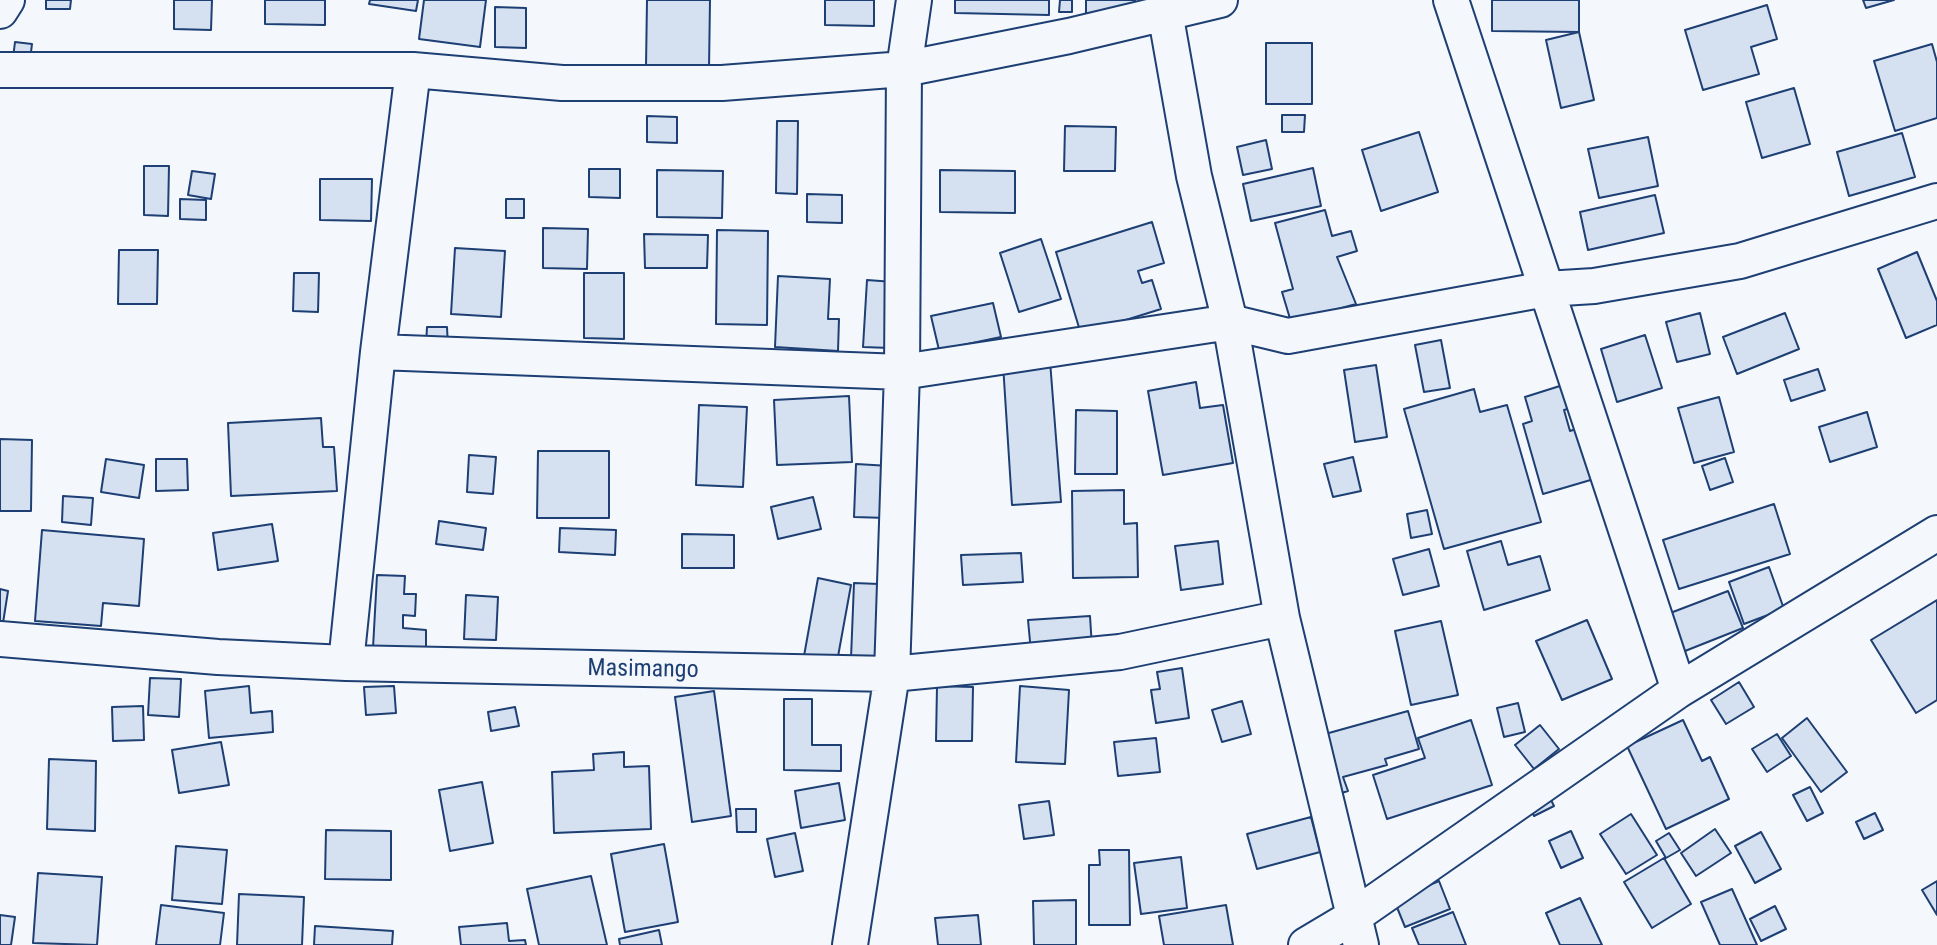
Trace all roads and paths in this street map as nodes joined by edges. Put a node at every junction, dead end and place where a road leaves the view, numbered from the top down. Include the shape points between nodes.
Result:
1 (7, 0) edge
2 (914, 0) edge
3 (1220, 0) edge
4 (1451, 0) edge
5 (0, 11) edge
6 (1165, 12) junction
7 (904, 69) junction
8 (0, 70) edge
9 (413, 70) junction
10 (1937, 201) edge
11 (1546, 289) junction
12 (1230, 322) junction
13 (378, 352) junction
14 (902, 372) junction
15 (1937, 533) edge
16 (1282, 618) junction
17 (0, 639) edge
18 (346, 663) junction
19 (892, 674) junction
20 (1679, 690) junction
21 (1357, 931) edge
22 (850, 945) edge
23 (1306, 945) edge

1 - 5 street
2 - 7 street
3 - 6 street
4 - 11 street
6 - 7 street
6 - 12 street via 1194,176
7 - 9 street via 722,83 562,83
7 - 14 street
8 - 9 street
9 - 13 street
10 - 11 street via 1740,261
11 - 12 street via 1288,336
11 - 20 street
12 - 14 street
12 - 16 street
13 - 14 street
13 - 18 street
14 - 19 street
15 - 20 street
16 - 19 street, Masimango via 1120,652
16 - 21 street
17 - 18 street, Masimango
18 - 19 street, Masimango
19 - 22 street
20 - 21 street
21 - 23 street

